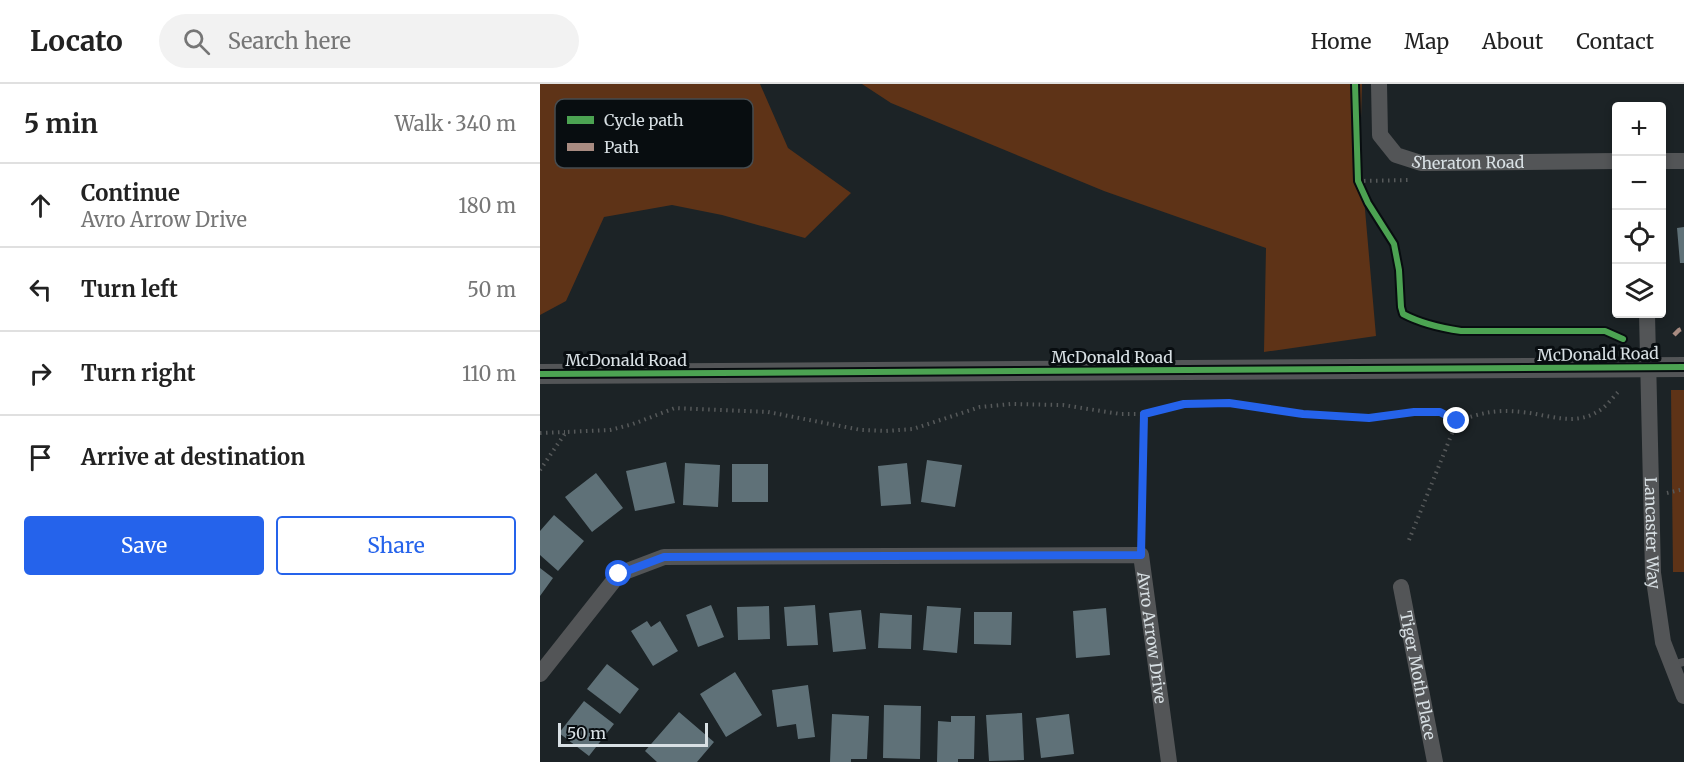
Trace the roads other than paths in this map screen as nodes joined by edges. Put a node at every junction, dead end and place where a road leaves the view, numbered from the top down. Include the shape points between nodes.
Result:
1 (1379, 84) edge
2 (1612, 161) edge
3 (1666, 161) edge
4 (1684, 161) edge
5 (1647, 318) edge
6 (1649, 367) junction
7 (1684, 367) edge
8 (540, 374) edge
9 (1401, 587) dead end
10 (1678, 663) edge
11 (540, 674) edge
12 (1684, 696) edge
13 (1169, 762) edge
14 (1435, 762) edge

1 - 2 street, Sheraton Road via 1380,135 1396,155 1421,163
3 - 4 street
5 - 6 street
6 - 7 street, McDonald Road
6 - 8 street, McDonald Road
6 - 10 street, Lancaster Way via 1653,573 1663,642
9 - 14 street, Tiger Moth Place
10 - 12 street, Lancaster Way
11 - 13 street, Avro Arrow Drive via 619,574 664,557 1141,555

